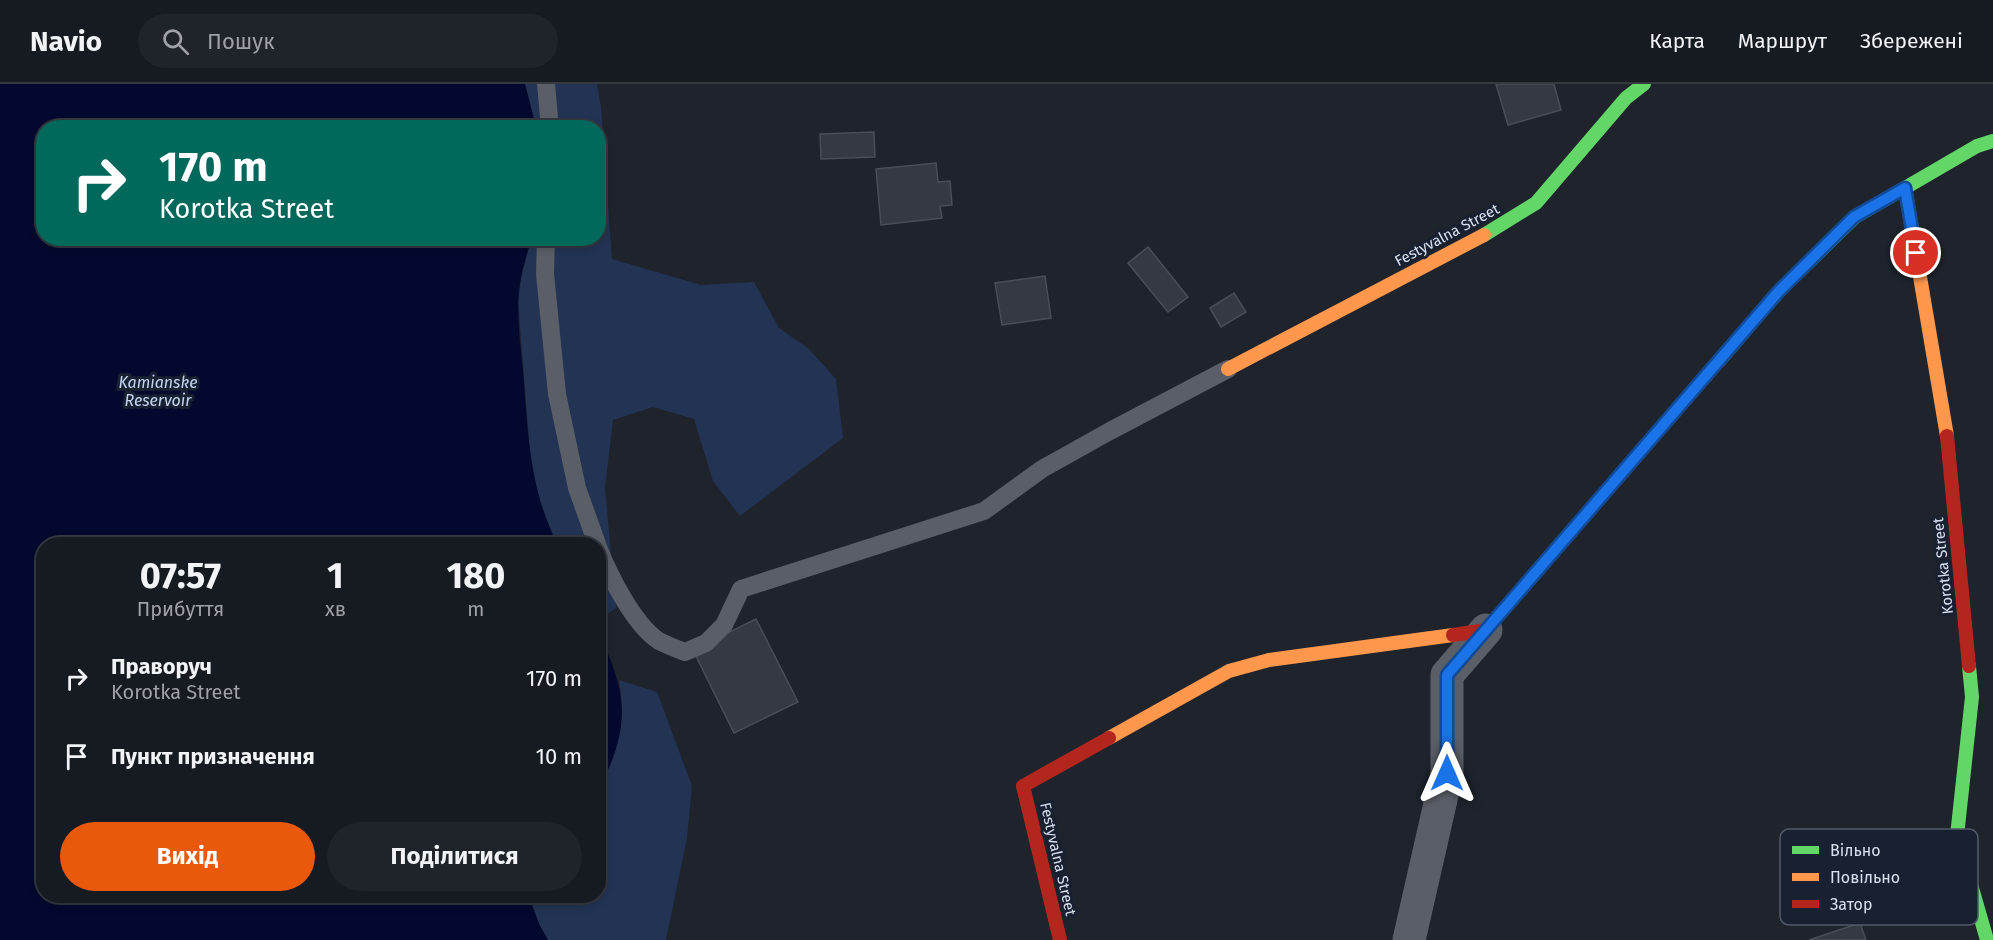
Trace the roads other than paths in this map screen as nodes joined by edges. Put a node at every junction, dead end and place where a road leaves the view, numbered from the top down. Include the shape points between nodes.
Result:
1 (546, 84) edge
2 (1644, 84) edge
3 (549, 120) edge
4 (1993, 141) edge
5 (1905, 188) junction
6 (546, 246) edge
7 (1228, 369) joint
8 (595, 537) edge
9 (606, 567) edge
10 (1486, 630) junction
11 (1958, 829) edge
12 (1978, 909) edge
13 (1060, 940) edge
14 (1409, 940) edge
15 (1987, 940) edge

1 - 3 lane
2 - 7 street, Festyvalna Street via 1626,98 1536,203 1504,224
4 - 5 street via 1977,146
5 - 10 street via 1854,217 1779,291
5 - 11 street, Korotka Street via 1946,427 1972,697
6 - 8 lane via 556,393 577,488
7 - 9 lane via 1042,469 984,511 741,589 724,625 706,643 685,652 658,640 635,617
10 - 13 street, Festyvalna Street via 1269,660 1229,671 1023,786
10 - 14 street via 1447,675 1447,773
12 - 15 street, Korotka Street

